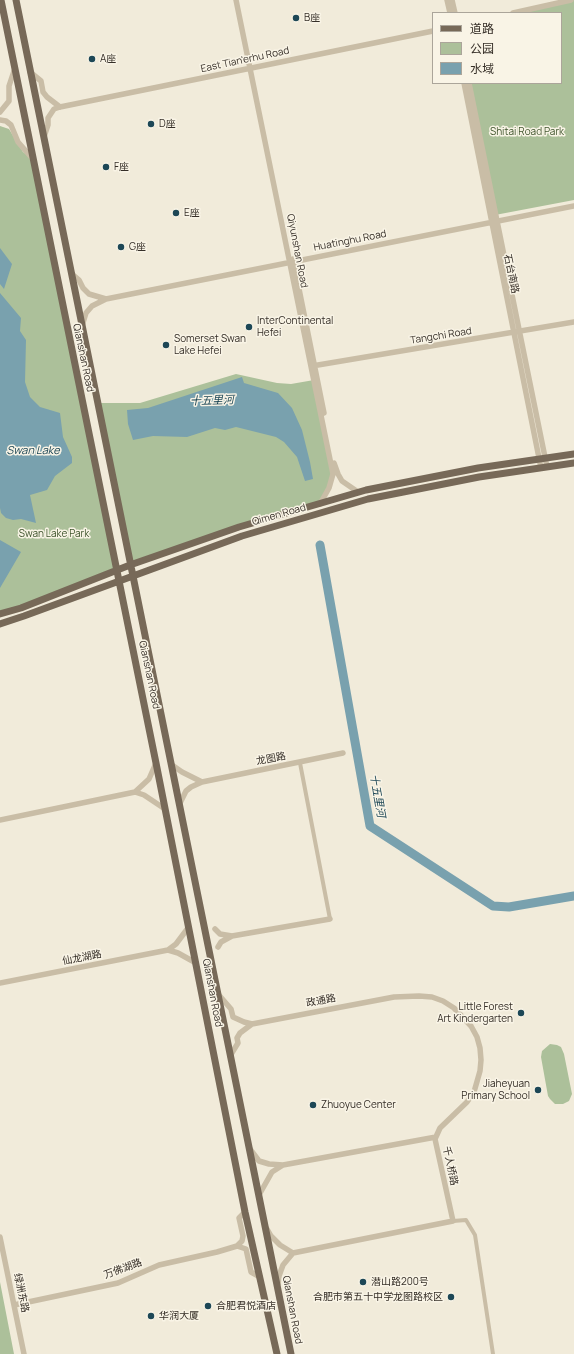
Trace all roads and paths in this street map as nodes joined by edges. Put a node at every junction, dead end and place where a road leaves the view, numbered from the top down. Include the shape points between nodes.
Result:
1 (1, 0) edge
2 (16, 0) edge
3 (236, 0) edge
4 (240, 0) edge
5 (447, 0) edge
6 (452, 0) edge
7 (571, 0) edge
8 (450, 12) edge
9 (455, 12) edge
10 (517, 12) edge
11 (432, 31) edge
12 (252, 68) junction
13 (14, 71) junction
14 (30, 72) junction
15 (464, 84) edge
16 (469, 84) edge
17 (60, 107) junction
18 (0, 112) edge
19 (0, 120) edge
20 (43, 139) junction
21 (32, 158) junction
22 (574, 206) edge
23 (494, 222) junction
24 (292, 262) junction
25 (70, 271) junction
26 (106, 299) junction
27 (574, 322) edge
28 (82, 326) junction
29 (574, 326) edge
30 (517, 334) junction
31 (313, 368) junction
32 (574, 454) edge
33 (542, 458) junction
34 (574, 463) edge
35 (544, 467) junction
36 (358, 492) junction
37 (320, 504) junction
38 (130, 564) junction
39 (117, 570) junction
40 (132, 576) junction
41 (119, 581) junction
42 (0, 614) edge
43 (0, 624) edge
44 (343, 753) dead end
45 (300, 762) junction
46 (156, 763) junction
47 (172, 765) junction
48 (202, 782) junction
49 (135, 792) junction
50 (180, 803) junction
51 (165, 809) junction
52 (0, 820) edge
53 (330, 918) joint
54 (188, 928) junction
55 (215, 929) dead end
56 (232, 936) junction
57 (218, 947) dead end
58 (168, 950) junction
59 (196, 963) junction
60 (0, 983) edge
61 (218, 993) junction
62 (394, 997) joint
63 (252, 1024) junction
64 (230, 1056) junction
65 (436, 1136) junction
66 (249, 1149) junction
67 (282, 1165) junction
68 (259, 1195) junction
69 (244, 1212) junction
70 (453, 1221) junction
71 (266, 1227) junction
72 (0, 1237) edge
73 (237, 1246) junction
74 (293, 1253) junction
75 (260, 1277) junction
76 (278, 1289) junction
77 (14, 1305) junction
78 (24, 1354) edge
79 (277, 1354) edge
80 (291, 1354) edge
81 (493, 1354) edge

1 - 13 main road, Qianshan Road
2 - 14 main road, Qianshan Road
3 - 12 street, Qiyunshan Road
4 - 12 street
5 - 8 street
6 - 9 street
7 - 10 street
11 - 12 street, East Tian'erhu Road
12 - 17 street, East Tian'erhu Road
12 - 24 street, Qiyunshan Road
13 - 18 street via 9,86 9,101
13 - 21 main road, Qianshan Road
14 - 17 street via 41,82 47,97
14 - 20 main road, Qianshan Road
15 - 23 street, 石台南路
16 - 23 street, 石台南路
17 - 20 street via 48,118
19 - 21 street via 11,125 18,142
20 - 25 main road, Qianshan Road
21 - 39 main road, Qianshan Road
22 - 23 street, Huatinghu Road
23 - 24 street, Huatinghu Road
23 - 30 street, 石台南路
24 - 26 street, Huatinghu Road
24 - 31 street, Qiyunshan Road
25 - 26 street via 89,294
25 - 28 main road, Qianshan Road
26 - 28 street, Huatinghu Road via 92,306 86,313
27 - 30 street, Tangchi Road
28 - 38 main road, Qianshan Road
29 - 30 street, Tangchi Road
30 - 31 street, Tangchi Road
30 - 33 street, 石台南路
31 - 36 street via 336,470 342,481
31 - 37 street, Qiyunshan Road via 333,474
32 - 33 main road, Qimen Road
33 - 35 street, 石台南路
33 - 36 main road, Qimen Road
34 - 35 main road, Qimen Road
35 - 40 main road, Qimen Road via 368,499 242,536
36 - 37 main road, Qimen Road
37 - 38 main road, Qimen Road via 239,527
38 - 39 main road, Qimen Road
38 - 40 main road, Qianshan Road
39 - 41 main road, Qianshan Road
39 - 42 main road, Qimen Road
40 - 41 main road, Qimen Road
40 - 47 main road, Qianshan Road
41 - 43 main road, Qimen Road
41 - 46 main road, Qianshan Road
44 - 45 street, 龙图路
45 - 48 street, 龙图路
45 - 53 street
46 - 49 street via 149,779
46 - 51 main road, Qianshan Road
47 - 48 street
47 - 50 main road, Qianshan Road
48 - 50 street, 龙图路 via 191,786
49 - 51 street
49 - 52 street
50 - 61 main road, Qianshan Road
51 - 54 main road, Qianshan Road
53 - 56 street
54 - 58 street
54 - 59 main road, Qianshan Road
55 - 56 street via 220,934
56 - 57 street via 221,942
58 - 59 street
58 - 60 street, 仙龙湖路
59 - 69 main road, Qianshan Road
61 - 63 street via 231,1009 233,1017
61 - 64 main road, Qianshan Road
62 - 63 street, 政通路
62 - 65 street, 千人桥路 via 432,997 443,1002 463,1017 477,1037 481,1060 474,1092 440,1128
63 - 64 street via 236,1038 238,1043
64 - 66 main road, Qianshan Road
65 - 67 street
65 - 70 street, 千人桥路
66 - 67 street via 260,1161
66 - 68 main road, Qianshan Road
67 - 68 street via 272,1172
68 - 71 main road, Qianshan Road
69 - 73 street via 239,1218 242,1241
69 - 75 main road, Qianshan Road
70 - 74 street
70 - 81 street via 466,1220 474,1235
71 - 74 street via 280,1245
71 - 76 main road, Qianshan Road
72 - 77 street, 绿洲东路
73 - 75 street via 246,1249 251,1272
73 - 77 street, 万佛湖路 via 158,1265 118,1283
74 - 76 street via 283,1265
75 - 79 main road, Qianshan Road
76 - 80 main road, Qianshan Road
77 - 78 street, 绿洲东路

